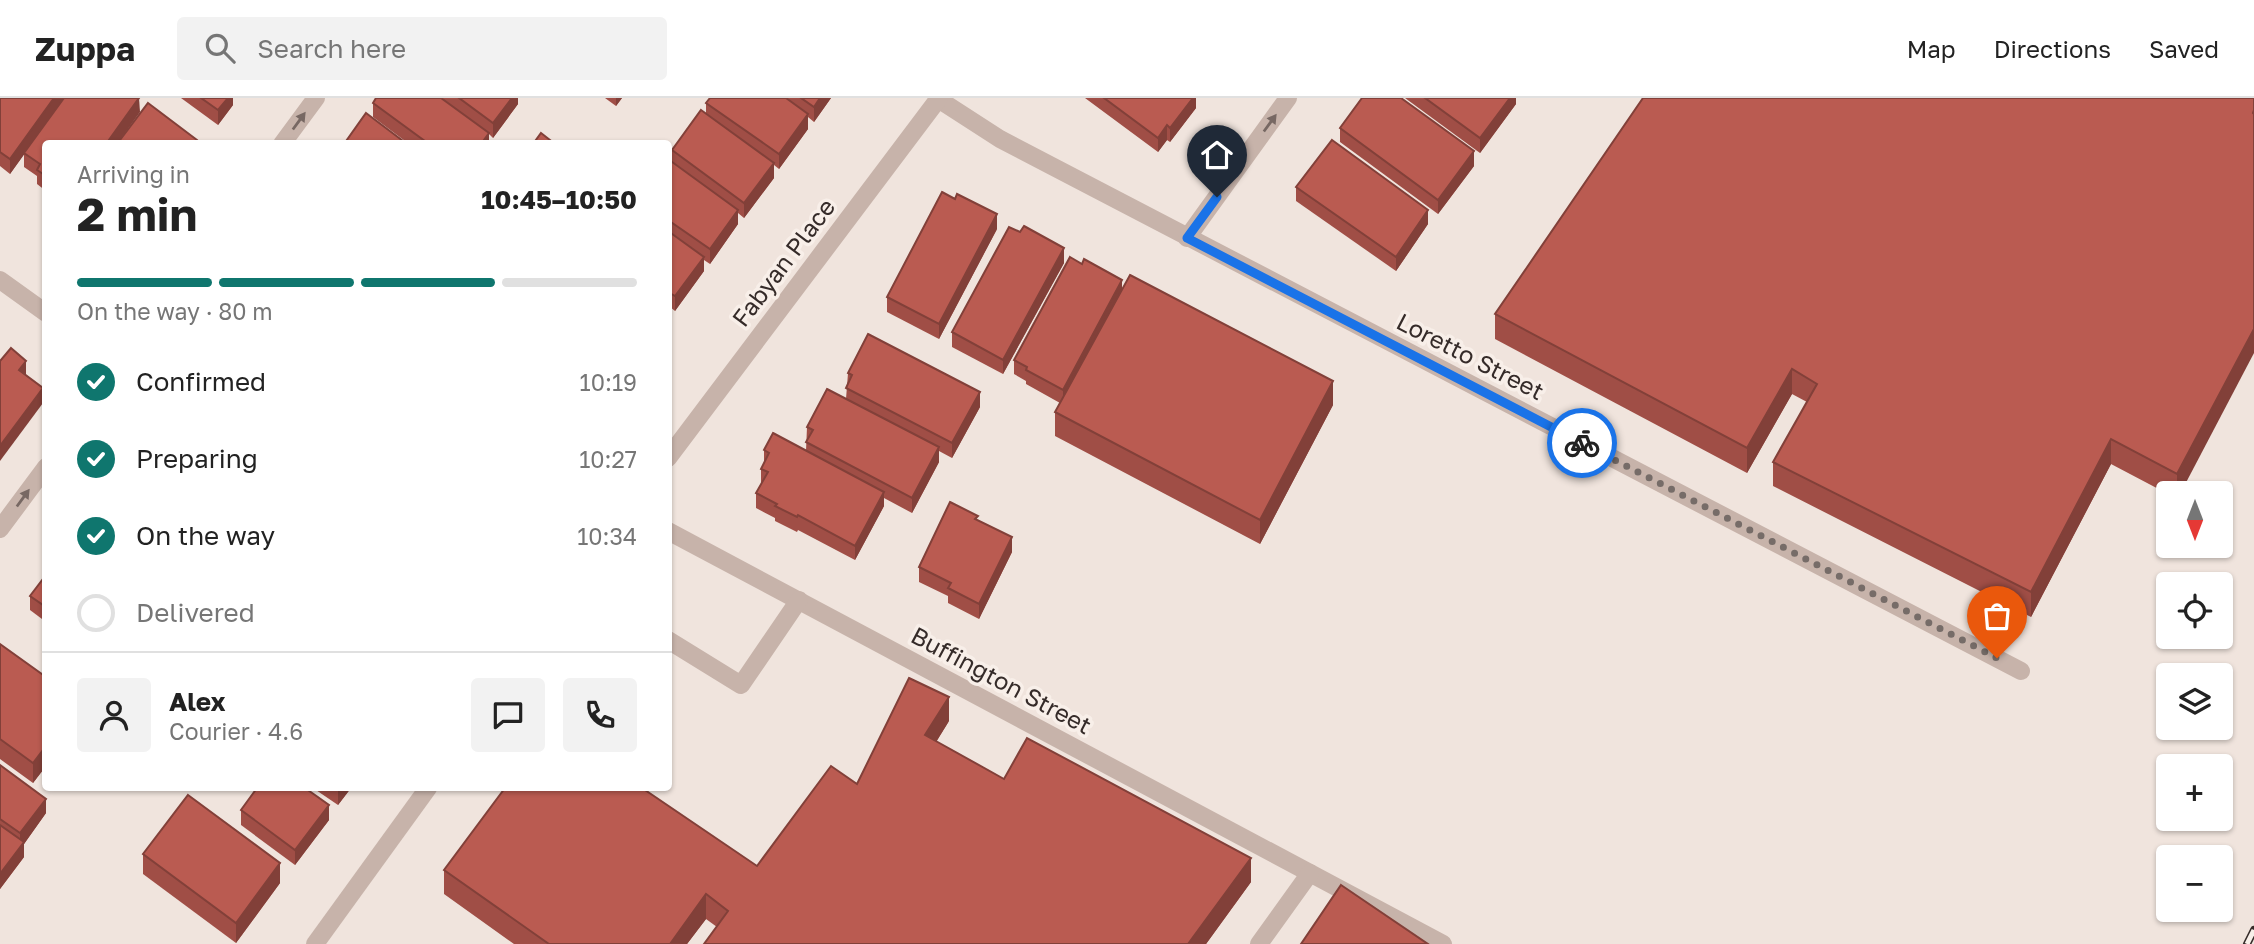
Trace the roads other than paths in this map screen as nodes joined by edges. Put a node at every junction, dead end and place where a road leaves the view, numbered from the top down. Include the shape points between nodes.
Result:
1 (316, 98) edge
2 (939, 98) edge
3 (1288, 98) edge
4 (285, 140) edge
5 (1187, 238) junction
6 (0, 280) edge
7 (42, 310) edge
8 (672, 453) edge
9 (42, 472) edge
10 (0, 529) edge
11 (672, 533) edge
12 (799, 600) junction
13 (672, 642) edge
14 (2021, 671) dead end
15 (426, 791) edge
16 (1310, 873) junction
17 (314, 944) edge
18 (1259, 944) edge
19 (1443, 944) edge

4 -> 1 street
2 - 5 street, Loretto Street via 1000,139
2 - 8 street, Fabyan Place
5 -> 3 street
5 - 14 street, Loretto Street
6 - 7 street
10 -> 9 street
11 - 12 street, Buffington Street
12 - 13 street via 741,685
12 - 16 street, Buffington Street
15 - 17 street
16 - 18 street
16 - 19 street, Buffington Street

